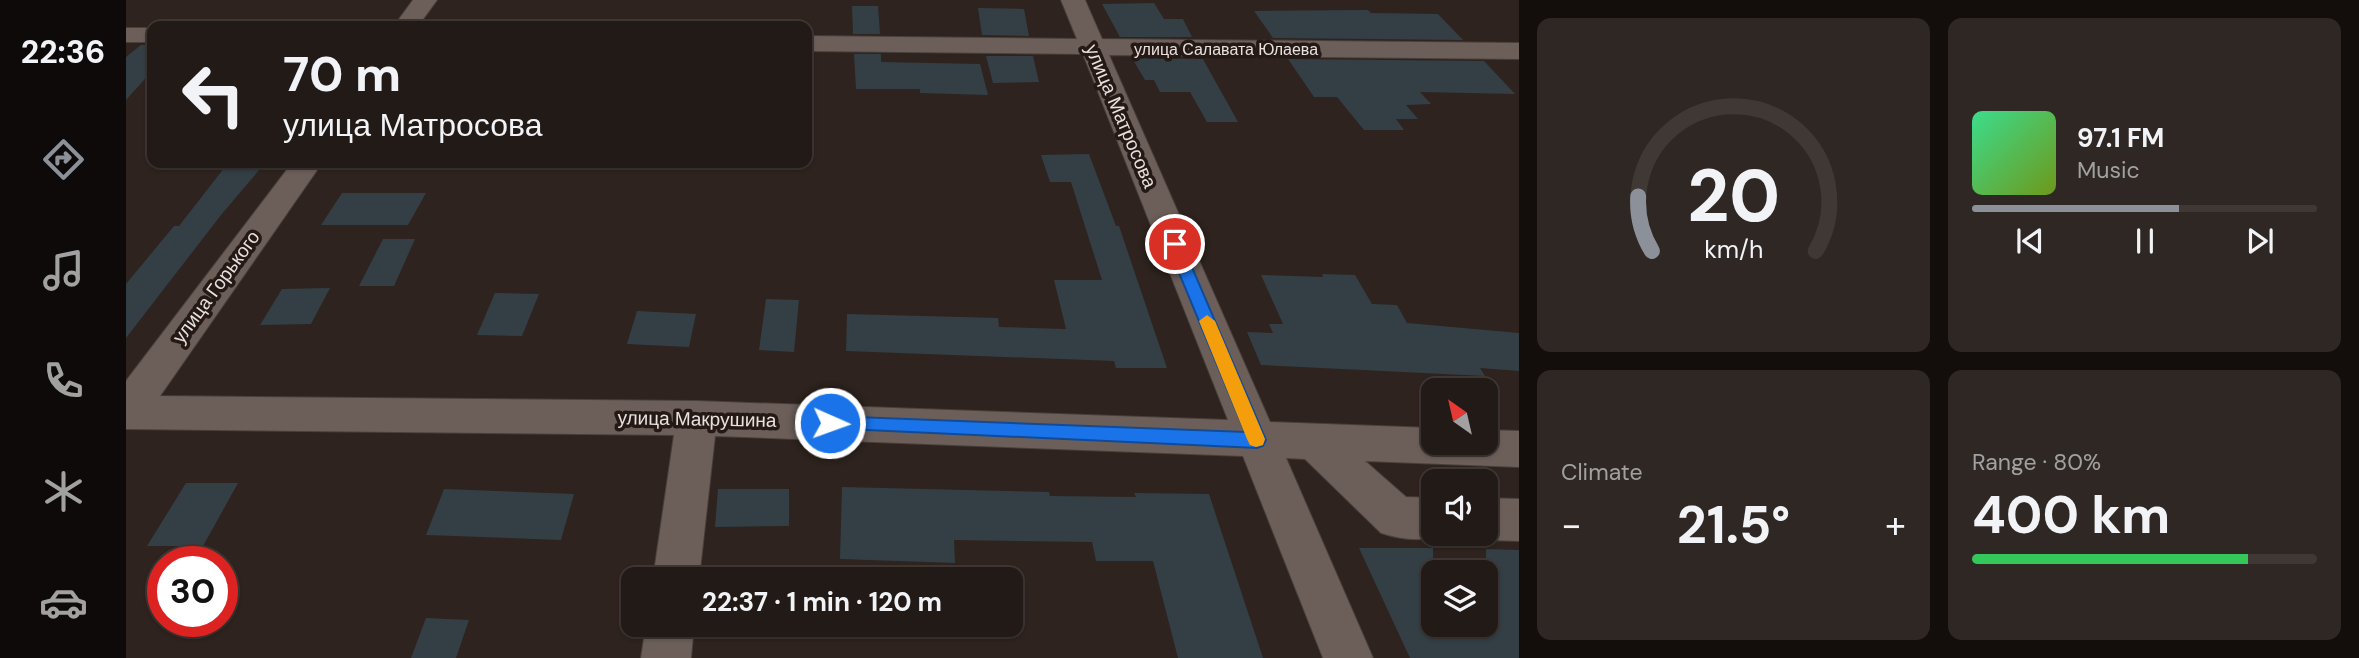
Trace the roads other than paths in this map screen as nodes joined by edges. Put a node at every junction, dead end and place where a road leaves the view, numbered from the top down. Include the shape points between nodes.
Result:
1 (425, 0) edge
2 (1073, 0) edge
3 (410, 21) edge
4 (126, 35) edge
5 (147, 35) edge
6 (812, 44) edge
7 (1092, 48) junction
8 (1519, 51) edge
9 (303, 168) edge
10 (126, 412) edge
11 (697, 418) junction
12 (1257, 440) junction
13 (1317, 443) junction
14 (1519, 449) edge
15 (1421, 518) edge
16 (1498, 519) edge
17 (1519, 520) edge
18 (678, 567) edge
19 (669, 637) edge
20 (666, 658) edge
21 (1348, 658) edge

1 - 3 street
2 - 7 street, улица Матросова
4 - 5 street
6 - 7 street, улица Салавата Юлаева
7 - 8 street, улица Салавата Юлаева
7 - 12 street, улица Матросова
9 - 10 street, улица Горького
10 - 11 street, улица Макрушина
11 - 12 street, улица Макрушина
11 - 18 street
12 - 13 street, улица Макрушина
12 - 21 street, улица Матросова
13 - 14 street, улица Макрушина
13 - 15 street via 1397,517
16 - 17 street
19 - 20 street

